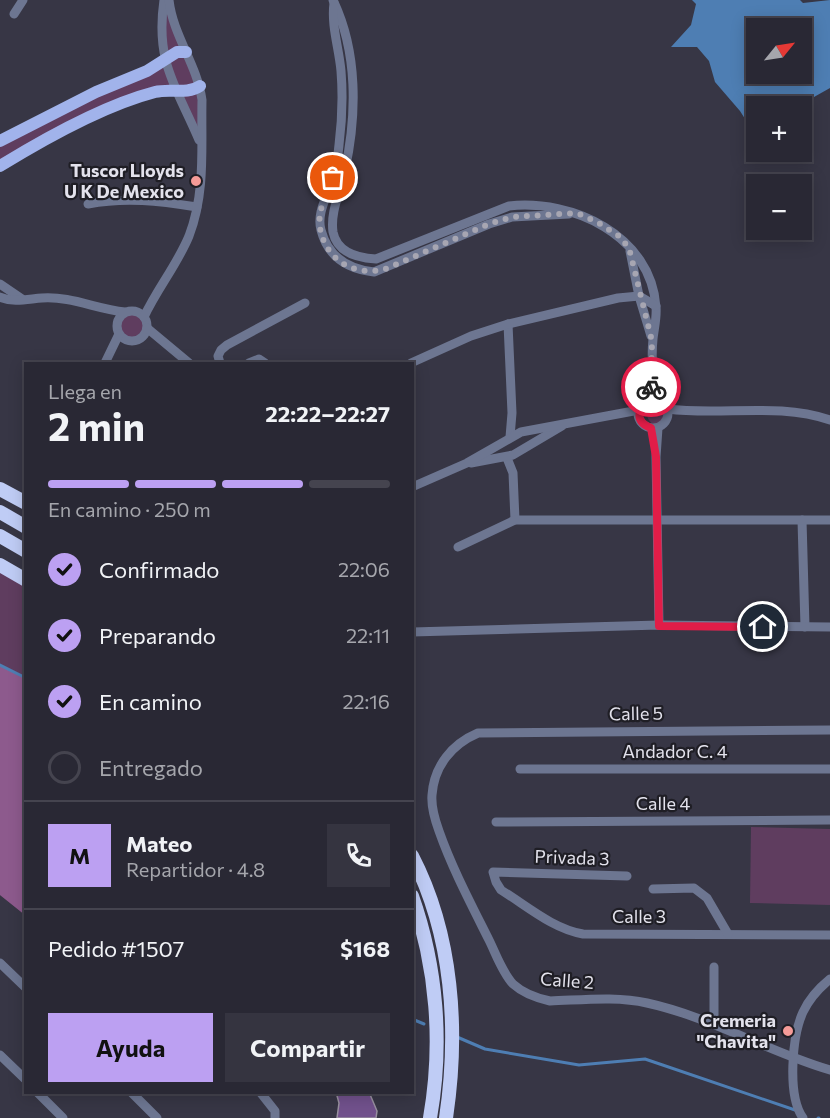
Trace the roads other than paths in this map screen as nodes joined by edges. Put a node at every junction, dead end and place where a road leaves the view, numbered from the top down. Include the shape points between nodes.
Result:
1 (23, 0) edge
2 (164, 0) edge
3 (169, 0) edge
4 (333, 1) edge
5 (14, 14) dead end
6 (186, 52) junction
7 (164, 60) junction
8 (200, 86) junction
9 (175, 90) junction
10 (0, 141) edge
11 (201, 145) junction
12 (0, 166) edge
13 (88, 204) dead end
14 (197, 207) junction
15 (629, 248) junction
16 (0, 284) edge
17 (154, 296) junction
18 (639, 296) junction
19 (0, 297) edge
20 (22, 299) junction
21 (305, 303) dead end
22 (656, 306) junction
23 (105, 310) junction
24 (128, 312) junction
25 (144, 317) junction
26 (508, 324) junction
27 (118, 329) junction
28 (144, 332) junction
29 (128, 340) junction
30 (652, 341) junction
31 (107, 360) edge
32 (188, 362) edge
33 (220, 362) edge
34 (413, 362) edge
35 (653, 381) junction
36 (647, 399) junction
37 (658, 399) junction
38 (668, 409) junction
39 (692, 412) junction
40 (512, 413) junction
41 (639, 414) junction
42 (830, 420) edge
43 (667, 421) junction
44 (569, 422) junction
45 (655, 428) junction
46 (524, 431) junction
47 (510, 437) junction
48 (499, 444) junction
49 (532, 444) junction
50 (520, 452) junction
51 (505, 458) junction
52 (467, 463) junction
53 (513, 473) junction
54 (414, 486) edge
55 (0, 489) edge
56 (24, 502) edge
57 (0, 512) edge
58 (658, 519) junction
59 (515, 520) junction
60 (802, 520) junction
61 (830, 520) edge
62 (24, 526) edge
63 (0, 536) edge
64 (458, 547) dead end
65 (24, 550) edge
66 (0, 565) edge
67 (24, 579) edge
68 (659, 626) junction
69 (805, 627) junction
70 (830, 627) edge
71 (414, 630) edge
72 (830, 730) edge
73 (449, 752) joint
74 (520, 769) dead end
75 (830, 769) edge
76 (830, 820) edge
77 (496, 822) dead end
78 (414, 861) edge
79 (515, 872) joint
80 (627, 876) dead end
81 (653, 889) dead end
82 (414, 902) edge
83 (728, 934) junction
84 (830, 935) edge
85 (0, 965) edge
86 (714, 967) dead end
87 (830, 979) edge
88 (24, 986) edge
89 (714, 1024) junction
90 (0, 1055) edge
91 (794, 1059) junction
92 (830, 1070) edge
93 (24, 1078) edge
94 (39, 1094) edge
95 (132, 1094) edge
96 (262, 1094) edge
97 (63, 1118) edge
98 (157, 1118) edge
99 (275, 1118) edge
100 (430, 1118) edge
101 (446, 1118) edge
102 (803, 1118) edge

1 - 5 street
2 - 7 street
3 - 6 street via 173,22
4 - 15 street via 342,108 339,146 333,178 321,208 320,227 327,248 342,264 374,272 512,217 577,213 619,236
6 - 7 main road via 177,52
6 - 8 street
7 - 9 street
7 - 10 main road
8 - 9 main road via 189,92
8 - 11 street
9 - 11 street
9 - 12 main road via 156,92 105,111
11 - 14 street via 202,186
13 - 14 street via 134,199
14 - 17 street via 178,260
15 - 18 street
15 - 22 street via 650,280
16 - 20 street
17 - 24 street
17 - 25 street
18 - 22 street
18 - 26 street
18 - 30 street
19 - 20 street
20 - 23 street via 61,297
21 - 33 street via 227,345 220,350
22 - 30 street
23 - 24 street
23 - 27 street
24 - 25 street via 139,312
24 - 27 street
25 - 28 street
26 - 34 street
26 - 40 street
27 - 29 street
27 - 31 street
28 - 29 street
28 - 32 street
29 - 31 street
30 - 35 street
35 - 36 street
35 - 37 street
36 - 37 street
36 - 41 street
37 - 38 street
38 - 39 street
38 - 43 street
39 - 42 street via 779,412
39 - 43 street
40 - 46 street
40 - 47 street
41 - 44 street
41 - 45 street
43 - 45 street
44 - 46 street
44 - 49 street
45 - 58 street
46 - 47 street
46 - 49 street via 532,436
47 - 48 street
48 - 51 street via 497,452
48 - 52 street
49 - 50 street
50 - 51 street
50 - 53 street
51 - 52 street
51 - 53 street
52 - 54 street
53 - 59 street
55 - 56 highway
57 - 62 highway
58 - 59 street
58 - 60 street
58 - 68 street
59 - 64 street
60 - 61 street
60 - 69 street
63 - 65 highway
66 - 67 highway
68 - 69 street
68 - 71 street
69 - 70 street
72 - 73 street, Calle 5 via 492,732 466,738
73 - 89 street, Calle 2 via 436,774 432,795 438,831 512,982 538,999 645,1002
74 - 75 street, Andador C. 4
76 - 77 street, Calle 4
78 - 101 highway via 435,914 452,1007
79 - 80 street, Privada 3
79 - 83 street, Calle 3 via 493,872 501,890 571,932
81 - 83 street via 694,888 707,898
82 - 100 highway via 431,967 436,1010 435,1089
83 - 84 street, Calle 3
85 - 88 street
86 - 89 street
87 - 91 street via 804,1011
89 - 91 street, Calle 2
90 - 93 street
91 - 92 street, Calle 2
91 - 102 street via 794,1095
94 - 97 street
95 - 98 street
96 - 99 street via 275,1111

